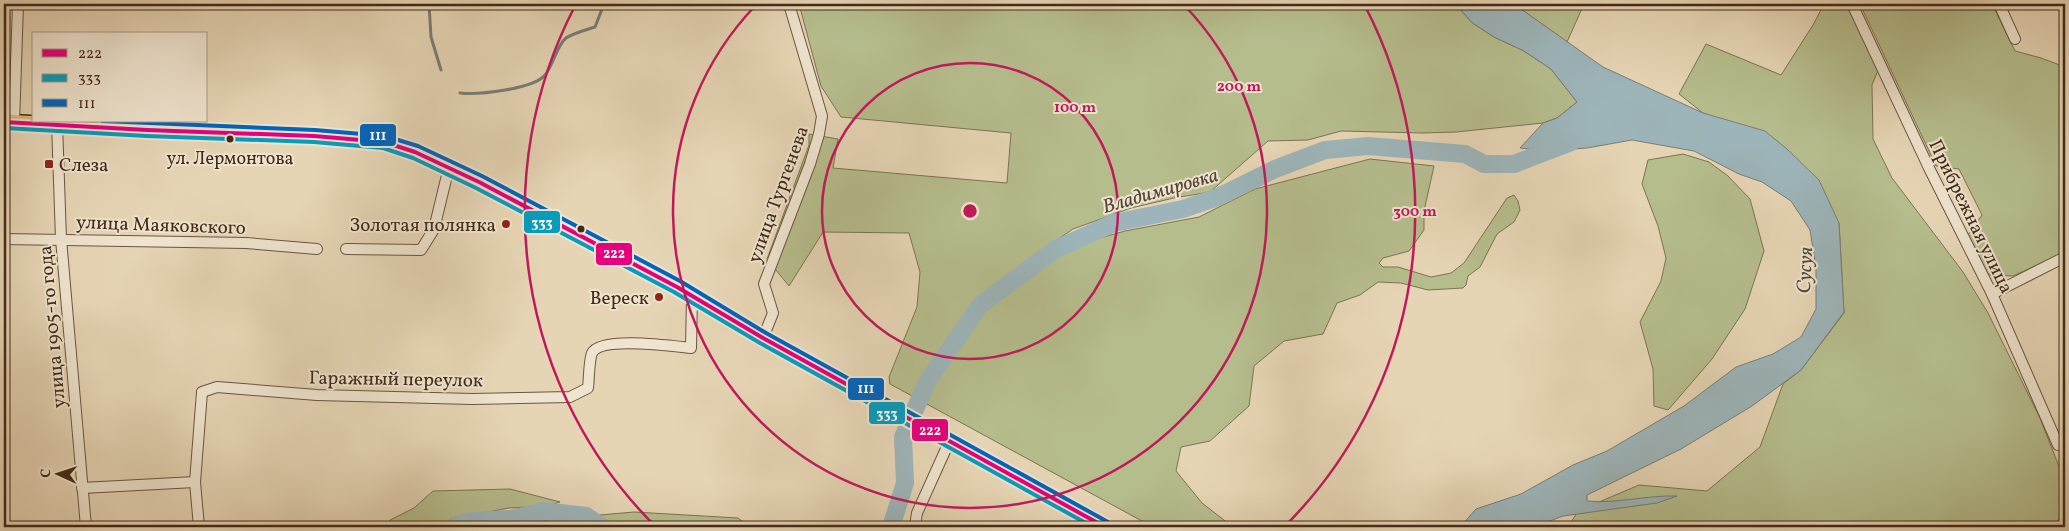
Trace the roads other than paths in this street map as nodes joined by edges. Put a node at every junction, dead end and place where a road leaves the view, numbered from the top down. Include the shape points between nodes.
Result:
1 (18, 4) edge
2 (789, 4) edge
3 (1852, 4) edge
4 (1999, 4) edge
5 (2015, 39) dead end
6 (9, 122) edge
7 (57, 124) junction
8 (449, 167) junction
9 (4, 239) edge
10 (61, 239) junction
11 (317, 249) dead end
12 (346, 249) dead end
13 (2065, 257) edge
14 (1992, 294) junction
15 (692, 296) junction
16 (764, 338) junction
17 (950, 440) junction
18 (2058, 446) dead end
19 (196, 482) junction
20 (82, 488) junction
21 (86, 527) edge
22 (199, 527) edge
23 (915, 527) edge
24 (1105, 527) edge

1 - 6 street
2 - 16 street, улица Тургенева via 822,116 810,164 764,284 772,313
3 - 14 street, Прибрежная улица
4 - 5 street
6 - 7 highway
7 - 8 highway via 364,139 415,152
7 - 10 street, улица 1905-го года
8 - 12 street via 434,229 421,250
8 - 15 highway
9 - 10 street, улица Маяковского
10 - 11 street, улица Маяковского
10 - 20 street, улица 1905-го года
13 - 14 street
14 - 18 street, Прибрежная улица
15 - 16 highway
15 - 19 street, Гаражный переулок via 691,348 622,343 599,346 592,354 588,388 570,397 472,399 317,395 217,387 202,392
16 - 17 highway
17 - 23 street via 917,513
17 - 24 highway
19 - 20 street
19 - 22 street
20 - 21 street, улица 1905-го года

